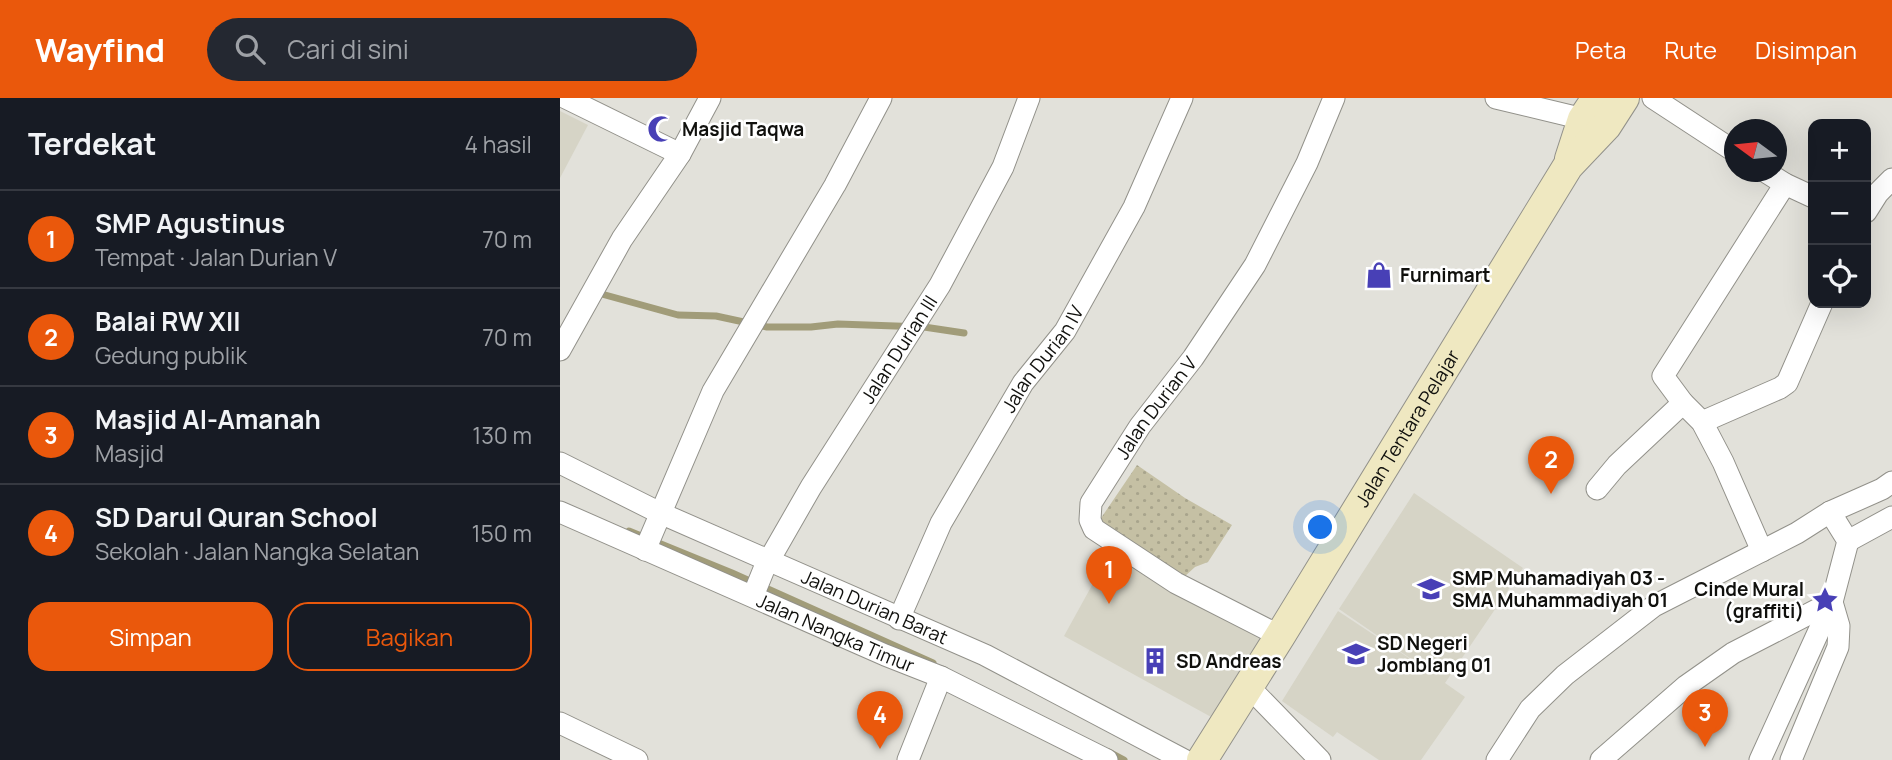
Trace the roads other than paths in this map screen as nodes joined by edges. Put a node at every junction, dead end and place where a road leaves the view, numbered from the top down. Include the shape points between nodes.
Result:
1 (566, 98) edge
2 (710, 98) edge
3 (881, 98) edge
4 (1029, 98) edge
5 (1182, 98) edge
6 (1334, 98) edge
7 (1496, 98) edge
8 (1624, 98) edge
9 (1653, 98) edge
10 (1595, 114) edge
11 (1724, 144) edge
12 (680, 154) junction
13 (1892, 180) edge
14 (1782, 182) edge
15 (1785, 184) junction
16 (1808, 195) edge
17 (1871, 204) edge
18 (1820, 308) edge
19 (560, 349) edge
20 (1682, 403) junction
21 (1702, 422) junction
22 (560, 463) edge
23 (1892, 482) edge
24 (1597, 489) dead end
25 (560, 512) edge
26 (1830, 512) junction
27 (1892, 517) edge
28 (651, 535) junction
29 (1849, 541) junction
30 (1762, 551) junction
31 (766, 565) junction
32 (753, 594) junction
33 (1832, 602) junction
34 (900, 619) junction
35 (1280, 636) junction
36 (999, 666) junction
37 (941, 677) junction
38 (1248, 686) junction
39 (981, 693) junction
40 (560, 723) edge
41 (637, 760) edge
42 (908, 760) edge
43 (1107, 760) edge
44 (1184, 760) edge
45 (1202, 760) edge
46 (1320, 760) edge
47 (1497, 760) edge
48 (1601, 760) edge
49 (1760, 760) edge
50 (1791, 760) edge

1 - 12 street
2 - 12 street
3 - 28 street via 713,391
4 - 31 street, Jalan Durian III via 1003,167 940,285
5 - 34 street, Jalan Durian IV via 1134,207 1065,331 1023,383 941,523
6 - 35 street, Jalan Durian V via 1255,265 1193,358 1140,426 1089,513 1094,529 1166,576
7 - 10 street
8 - 10 main road, Jalan Tentara Pelajar
9 - 11 street
10 - 35 main road, Jalan Tentara Pelajar via 1568,166
12 - 19 street via 622,239
13 - 17 street
14 - 15 street
15 - 16 street
15 - 20 street via 1664,372
18 - 21 street via 1787,383
20 - 21 street
20 - 24 street
21 - 30 street
22 - 28 street, Jalan Durian Barat
23 - 26 street
25 - 28 street, Jalan Nangka Timur
26 - 29 street
26 - 30 street
27 - 29 street
28 - 31 street, Jalan Durian Barat
28 - 32 street, Jalan Nangka Timur
29 - 33 street
30 - 47 street via 1654,606 1565,675 1530,709
31 - 32 street, Jalan Durian III
31 - 34 street, Jalan Durian Barat
32 - 37 street, Jalan Nangka Timur
33 - 48 street via 1685,686
33 - 49 street
33 - 50 street via 1839,625 1838,647
34 - 36 street, Jalan Durian Barat
35 - 38 main road, Jalan Tentara Pelajar
36 - 39 street
36 - 44 street, Jalan Durian Barat
37 - 39 street, Jalan Nangka Timur
37 - 42 street
38 - 45 main road, Jalan Tentara Pelajar
38 - 46 street
39 - 43 street, Jalan Nangka Timur
40 - 41 street

